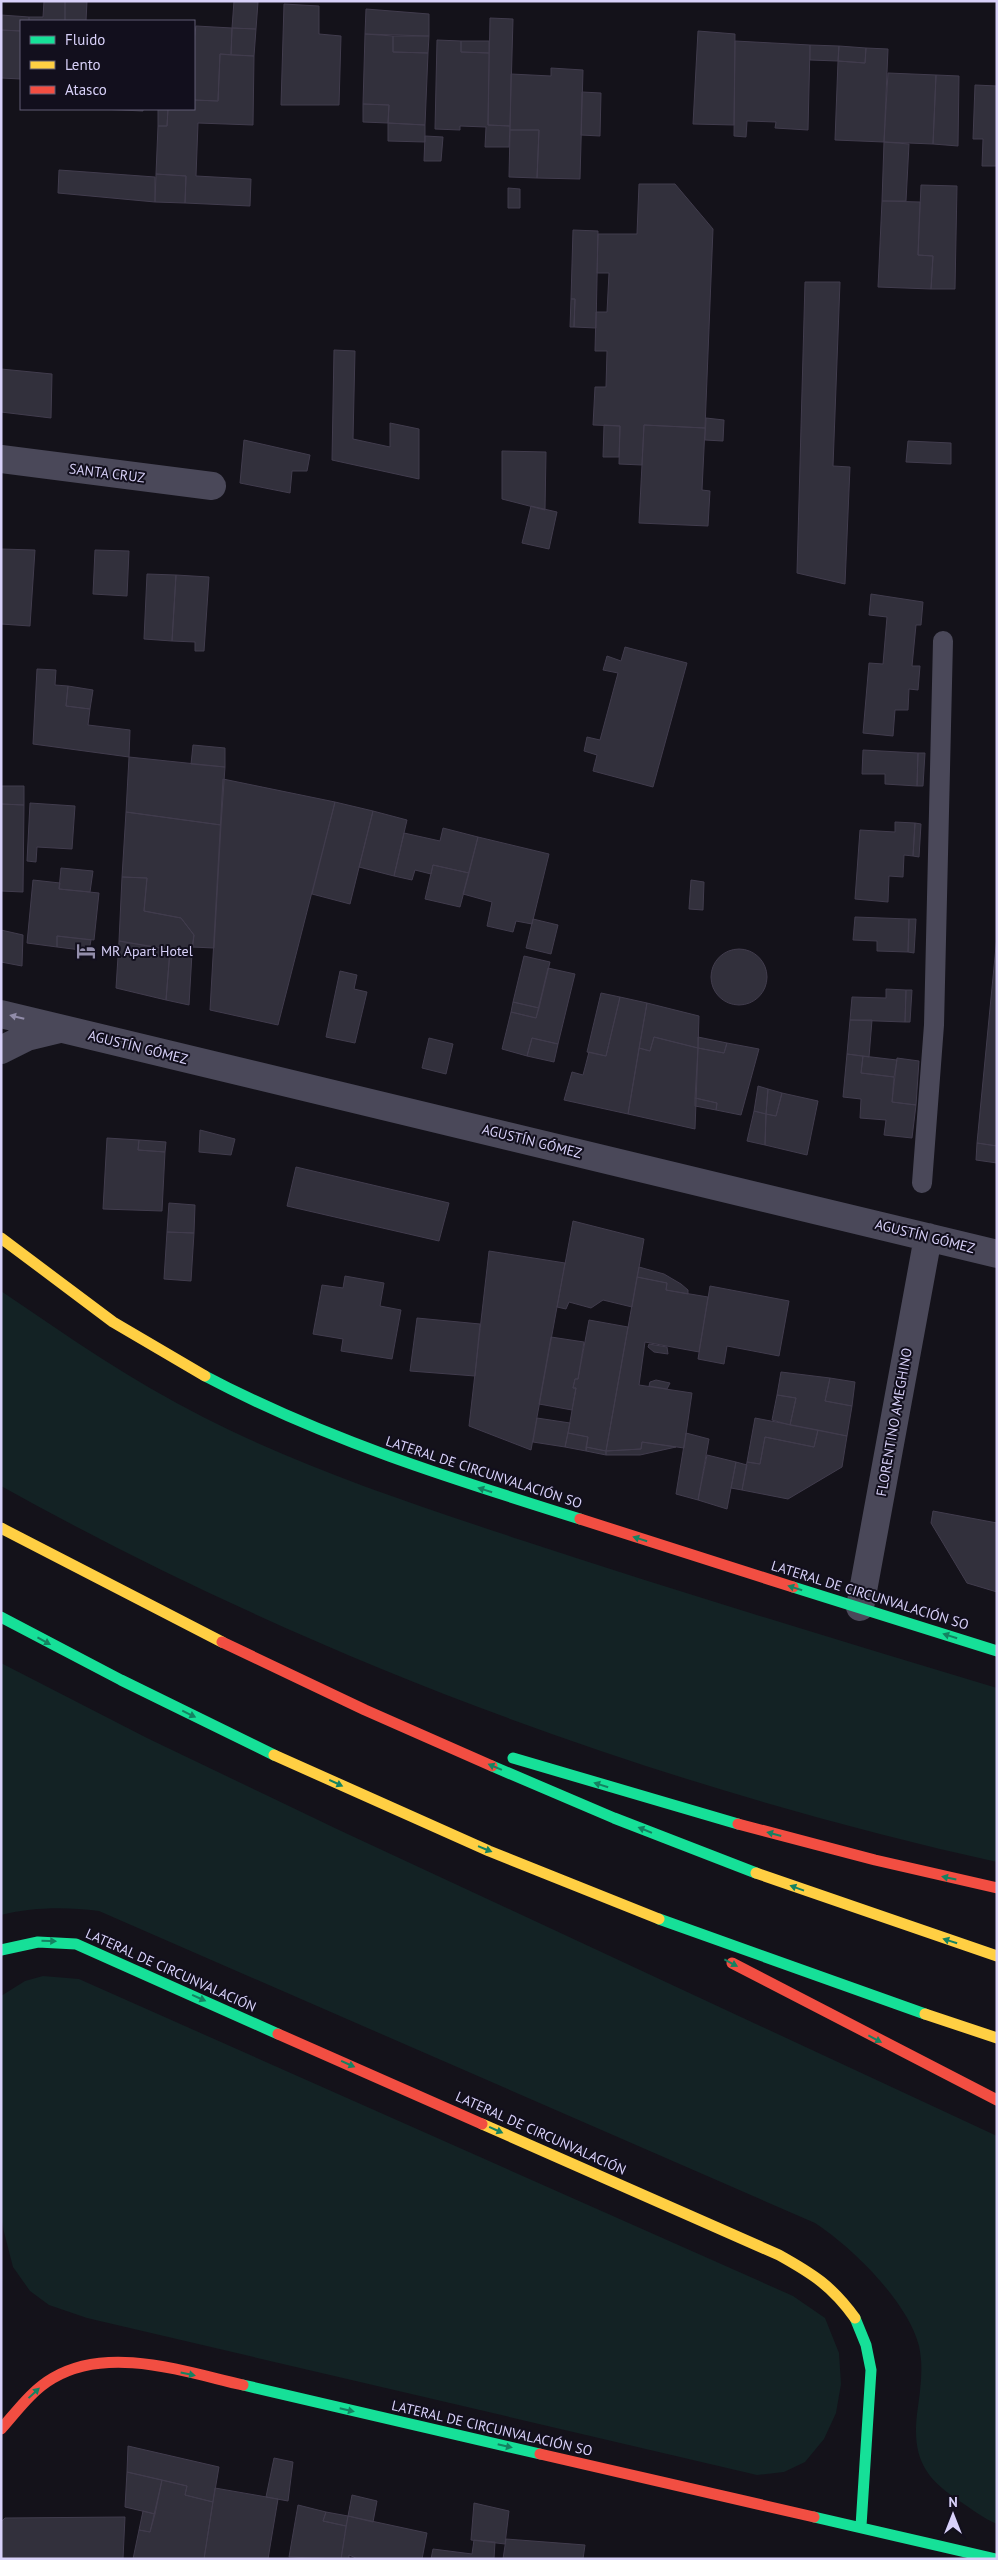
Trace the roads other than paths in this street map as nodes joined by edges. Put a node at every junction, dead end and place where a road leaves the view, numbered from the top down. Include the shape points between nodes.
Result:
1 (1, 459) edge
2 (212, 486) dead end
3 (943, 641) dead end
4 (1, 1014) edge
5 (66, 1030) junction
6 (1, 1050) edge
7 (922, 1183) dead end
8 (928, 1237) junction
9 (1, 1238) edge
10 (997, 1254) edge
11 (1, 1528) edge
12 (860, 1607) junction
13 (1, 1617) edge
14 (997, 1651) edge
15 (389, 1721) junction
16 (997, 1888) edge
17 (626, 1907) junction
18 (705, 1949) dead end
19 (1, 1950) edge
20 (997, 1956) edge
21 (723, 1958) dead end
22 (997, 2038) edge
23 (997, 2100) edge
24 (1, 2429) edge
25 (861, 2526) junction
26 (996, 2559) edge

1 - 2 street, SANTA CRUZ
3 - 7 lane via 934,1025
5 -> 4 street, AGUSTÍN GÓMEZ
5 - 6 street, AGUSTÍN GÓMEZ via 27,1037
5 - 8 street, AGUSTÍN GÓMEZ
8 - 10 street, AGUSTÍN GÓMEZ
8 - 12 street, FLORENTINO AMEGHINO
12 -> 9 main road, LATERAL DE CIRCUNVALACIÓN SO via 452,1479 298,1421 223,1386 144,1341 77,1298
11 - 15 main road via 171,1618
14 -> 12 main road, LATERAL DE CIRCUNVALACIÓN SO
13 -> 17 main road via 251,1744 458,1838
16 -> 15 main road via 772,1834
20 -> 15 main road via 858,1910 718,1858 578,1803
17 - 18 main road
17 - 22 main road via 803,1974
19 -> 25 main road, LATERAL DE CIRCUNVALACIÓN via 38,1941 76,1944 769,2251 813,2274 839,2296 858,2323 871,2370
21 -> 23 main road
24 -> 25 main road, LATERAL DE CIRCUNVALACIÓN SO via 36,2391 54,2377 94,2364 147,2365
25 - 26 main road, LATERAL DE CIRCUNVALACIÓN SO

